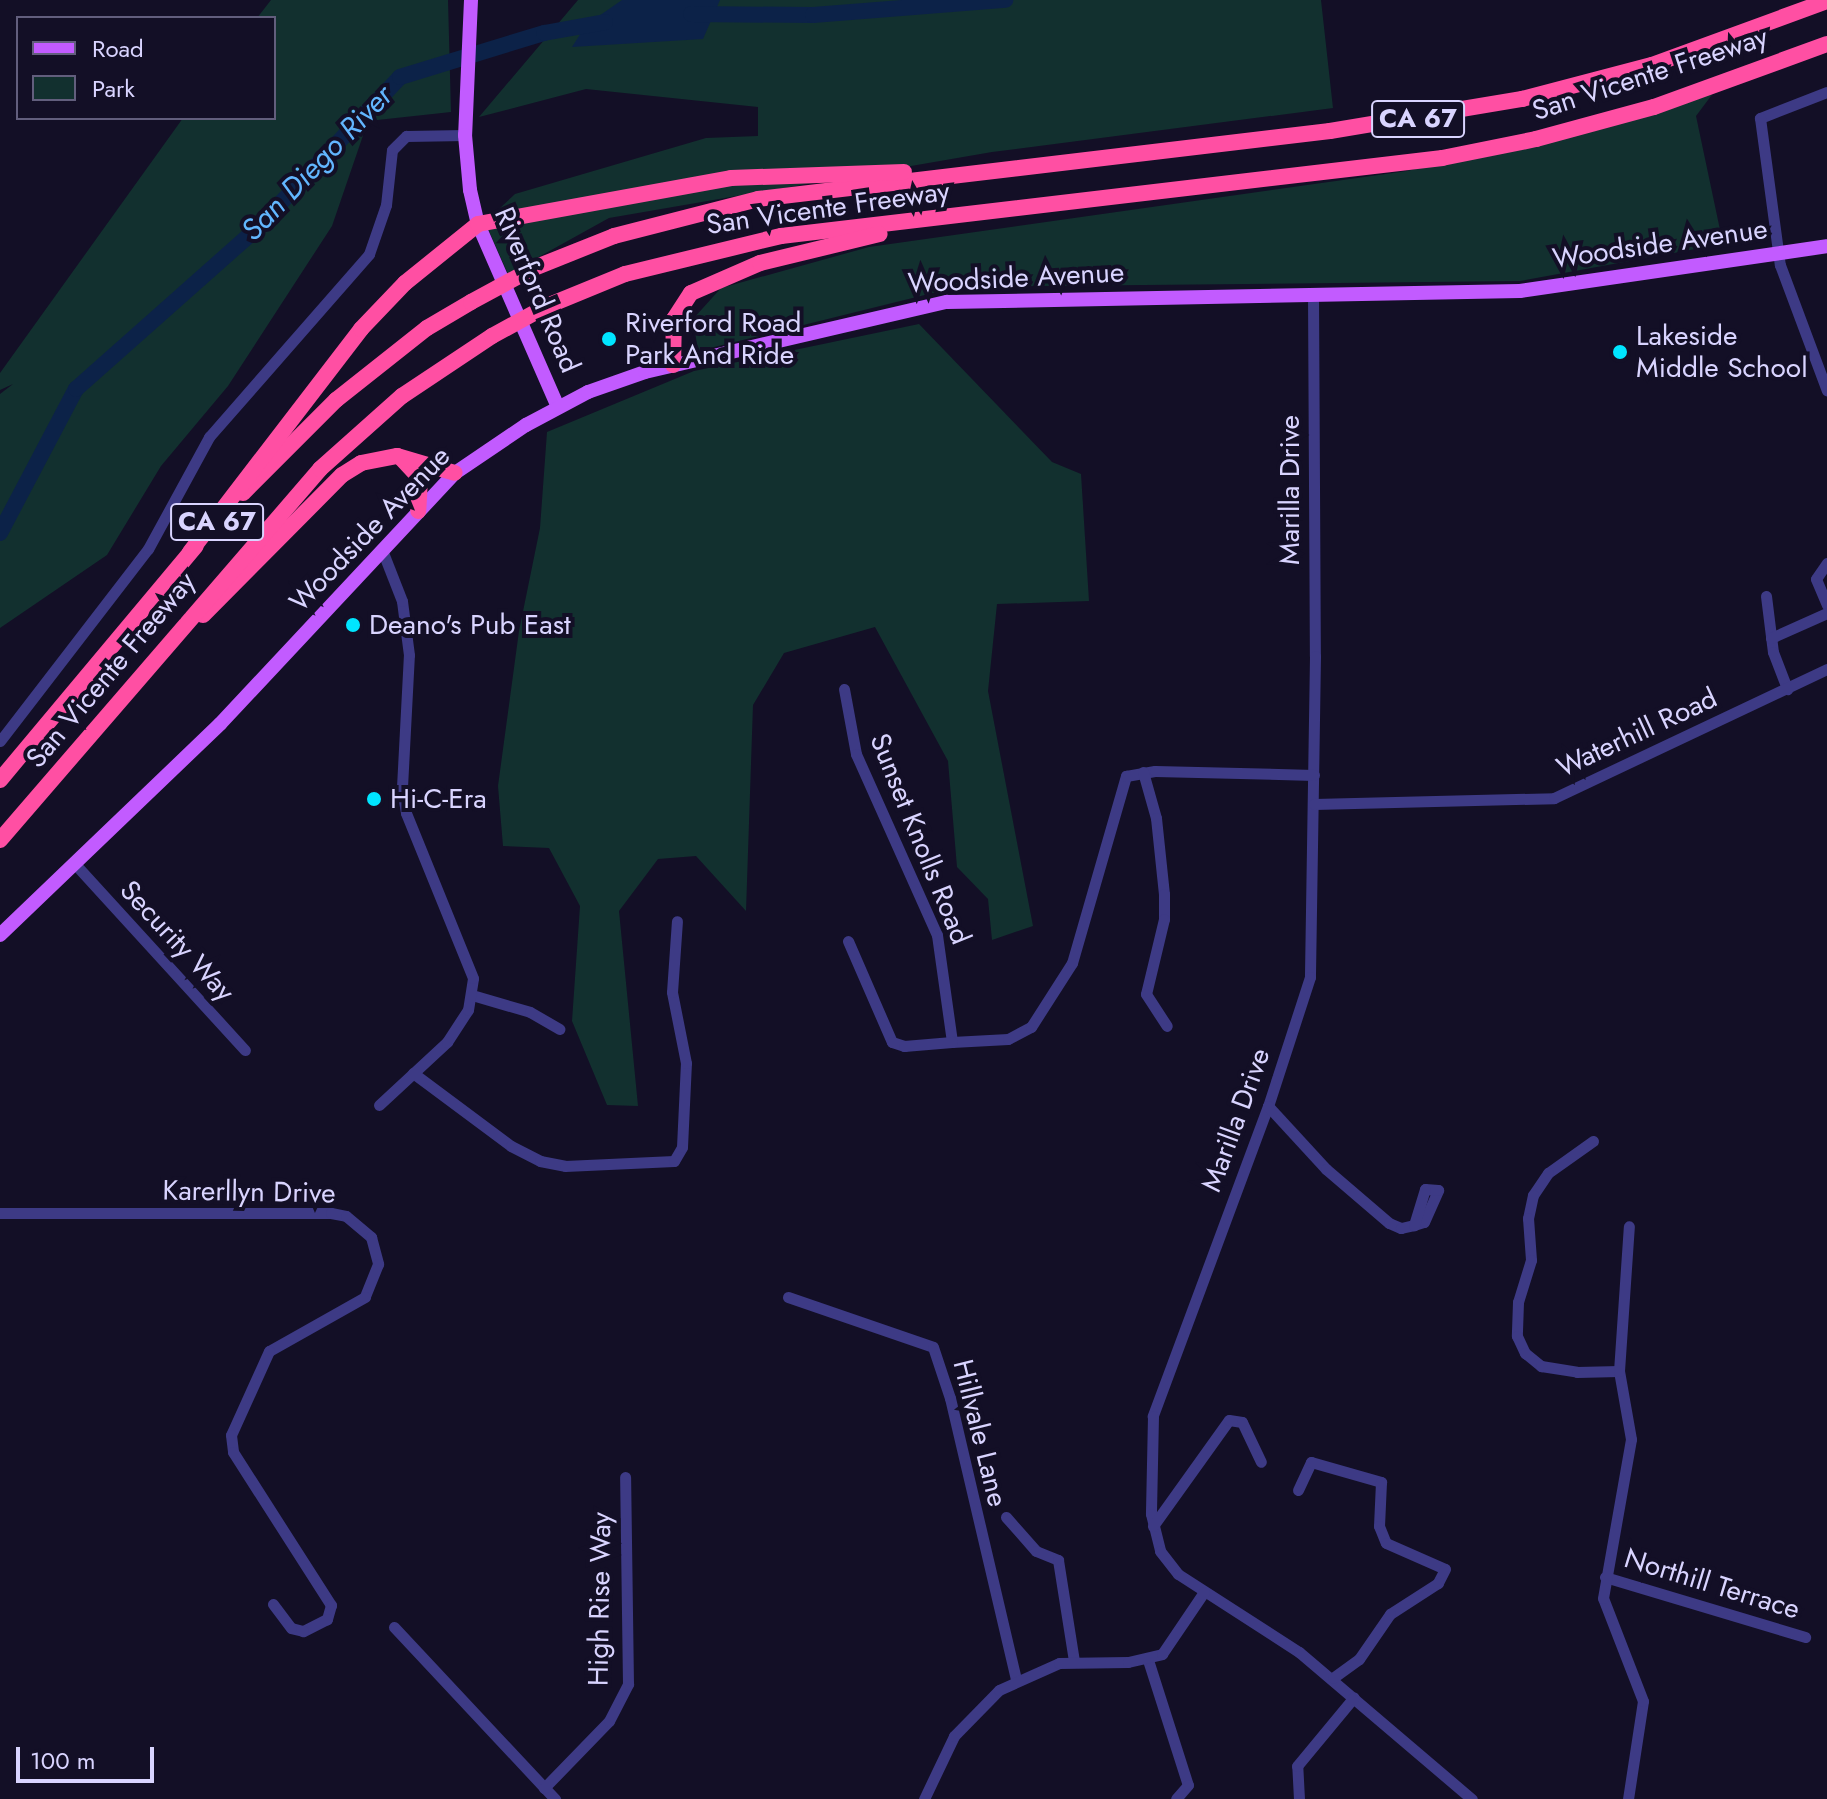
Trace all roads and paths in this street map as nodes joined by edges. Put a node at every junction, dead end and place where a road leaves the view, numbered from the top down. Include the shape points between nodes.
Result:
1 (471, 0) edge
2 (1827, 1) edge
3 (1827, 44) edge
4 (1827, 92) edge
5 (465, 135) junction
6 (994, 171) junction
7 (1067, 203) junction
8 (478, 224) junction
9 (1827, 246) edge
10 (1781, 253) junction
11 (1313, 294) junction
12 (673, 365) junction
13 (1827, 391) edge
14 (558, 407) junction
15 (397, 456) junction
16 (455, 473) junction
17 (418, 511) junction
18 (382, 550) junction
19 (190, 552) junction
20 (1827, 563) edge
21 (1766, 596) dead end
22 (1827, 605) edge
23 (1827, 613) edge
24 (1771, 638) junction
25 (150, 665) junction
26 (1827, 669) edge
27 (844, 689) dead end
28 (1787, 689) junction
29 (0, 741) edge
30 (1143, 772) junction
31 (1314, 775) junction
32 (0, 780) edge
33 (1314, 804) junction
34 (0, 840) edge
35 (75, 864) junction
36 (677, 921) dead end
37 (0, 935) edge
38 (848, 941) dead end
39 (472, 995) junction
40 (1167, 1026) dead end
41 (560, 1029) dead end
42 (952, 1042) junction
43 (245, 1050) dead end
44 (413, 1073) junction
45 (379, 1105) dead end
46 (1268, 1106) junction
47 (1593, 1141) dead end
48 (0, 1213) edge
49 (1414, 1225) dead end
50 (1629, 1226) dead end
51 (788, 1297) dead end
52 (1619, 1371) junction
53 (1261, 1462) dead end
54 (625, 1477) dead end
55 (1298, 1490) dead end
56 (1006, 1517) dead end
57 (1153, 1526) junction
58 (1605, 1577) junction
59 (1204, 1592) junction
60 (273, 1604) dead end
61 (394, 1627) dead end
62 (1805, 1637) dead end
63 (1148, 1660) junction
64 (1074, 1661) junction
65 (1333, 1678) junction
66 (1016, 1680) junction
67 (1354, 1697) junction
68 (544, 1788) junction
69 (555, 1799) edge
70 (924, 1799) edge
71 (1176, 1799) edge
72 (1299, 1799) edge
73 (1472, 1799) edge
74 (1628, 1799) edge

1 - 5 main road, Riverford Road
2 - 6 highway, San Vicente Freeway / CA 67 via 1652,65 1522,99 1330,131
3 - 7 highway, San Vicente Freeway / CA 67 via 1654,107 1536,139 1442,158
4 - 10 street via 1760,118
5 - 8 main road, Riverford Road
5 - 29 street via 406,136 392,150 386,205 369,254 209,437 148,549
6 - 8 highway via 731,178
6 - 19 highway, San Vicente Freeway / CA 67, bridge via 731,205 614,236 534,268 427,328 336,400
7 - 12 highway via 812,248 712,281 681,303 674,319
7 - 25 highway, San Vicente Freeway / CA 67, bridge via 781,236 625,274 547,306 402,396 320,469
8 - 14 main road, Riverford Road
8 - 19 highway via 405,283 361,329
9 - 10 main road, Woodside Avenue
10 - 11 main road, Woodside Avenue via 1520,291
10 - 13 street via 1780,265
11 - 12 main road, Woodside Avenue via 947,302
11 - 31 street, Marilla Drive
12 - 14 main road, Woodside Avenue
14 - 16 main road, Woodside Avenue
15 - 16 highway
15 - 17 highway via 420,478
15 - 25 highway via 361,463 342,475
16 - 17 main road, Woodside Avenue
17 - 18 main road, Woodside Avenue
18 - 35 main road, Woodside Avenue via 220,724
18 - 39 street via 402,601 409,655 402,787 406,813 473,978
19 - 32 highway, San Vicente Freeway / CA 67
20 - 22 street via 1816,579
21 - 24 street
23 - 24 street
24 - 28 street
25 - 34 highway, San Vicente Freeway / CA 67
26 - 28 street, Waterhill Road
27 - 42 street, Sunset Knolls Road via 856,754 937,935
28 - 33 street, Waterhill Road via 1554,798
30 - 31 street
30 - 40 street via 1156,818 1164,894 1164,919 1146,994
30 - 42 street via 1126,776 1072,963 1031,1027 1008,1039
31 - 33 street, Marilla Drive
33 - 46 street, Marilla Drive via 1310,977
35 - 37 main road, Woodside Avenue
35 - 43 street, Security Way
36 - 44 street via 672,992 686,1063 682,1147 674,1161 565,1166 540,1161
38 - 42 street via 892,1042
39 - 41 street via 530,1012
39 - 44 street via 447,1042
44 - 45 street
46 - 49 street via 1326,1169 1389,1223
46 - 57 street, Marilla Drive via 1153,1416 1148,1464
47 - 52 street via 1548,1173 1533,1195 1528,1218 1531,1260 1518,1302 1517,1336 1525,1353 1541,1366
48 - 60 street, Karerllyn Drive via 331,1213 360,1224 371,1237 378,1264 365,1297 269,1351 231,1435 233,1452 331,1605 327,1619 303,1631 291,1628
50 - 52 street
51 - 66 street, Hillvale Lane via 933,1347 950,1398
52 - 58 street via 1631,1439
53 - 57 street via 1242,1422 1229,1420
54 - 68 street, High Rise Way via 628,1684 609,1721
55 - 65 street via 1311,1462 1381,1482 1379,1526 1386,1543 1445,1569 1438,1583 1390,1614 1359,1659
56 - 64 street via 1036,1551 1058,1560
57 - 59 street, Marilla Drive via 1163,1558
58 - 62 street, Northill Terrace
58 - 74 street via 1605,1611 1643,1701
59 - 63 street via 1175,1641
59 - 65 street, Marilla Drive
61 - 68 street
63 - 64 street
63 - 71 street via 1188,1785
64 - 66 street
65 - 67 street, Marilla Drive
66 - 70 street via 961,1726
67 - 72 street via 1297,1766
67 - 73 street, Marilla Drive
68 - 69 street

